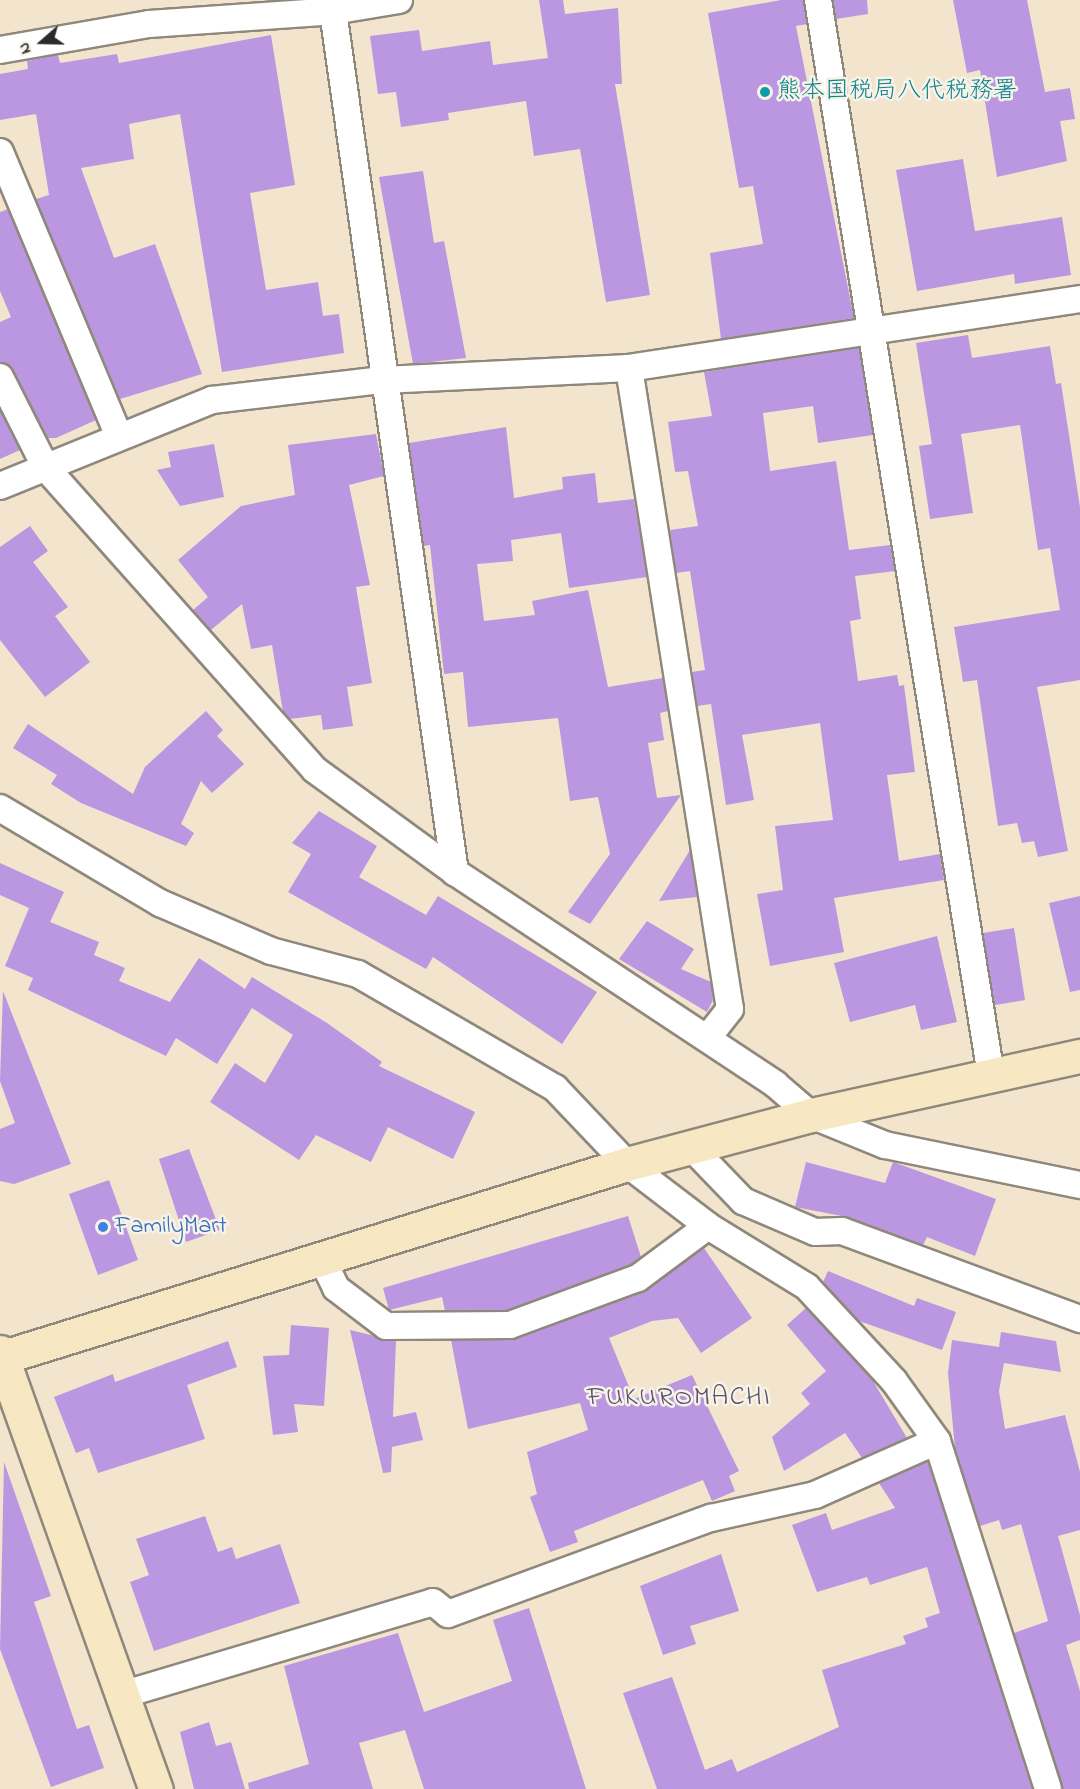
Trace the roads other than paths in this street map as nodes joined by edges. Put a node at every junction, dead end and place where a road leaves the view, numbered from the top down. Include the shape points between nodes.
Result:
1 (399, 0) edge
2 (818, 0) edge
3 (333, 11) junction
4 (0, 50) edge
5 (0, 152) edge
6 (1080, 299) edge
7 (872, 335) junction
8 (629, 368) junction
9 (0, 376) edge
10 (383, 380) junction
11 (119, 436) junction
12 (46, 468) junction
13 (0, 486) edge
14 (0, 808) edge
15 (455, 872) junction
16 (707, 1038) junction
17 (1080, 1056) edge
18 (991, 1075) junction
19 (811, 1115) junction
20 (692, 1148) junction
21 (627, 1164) junction
22 (1080, 1185) edge
23 (708, 1226) junction
24 (322, 1258) junction
25 (1080, 1319) edge
26 (1, 1356) edge
27 (937, 1441) junction
28 (125, 1694) junction
29 (156, 1789) edge
30 (1048, 1789) edge

1 - 3 street
2 - 7 street
3 - 4 street via 149,24
3 - 10 street
5 - 11 street
6 - 7 street
7 - 8 street
7 - 18 street
8 - 10 street
8 - 16 street via 730,1009
9 - 12 street
10 - 11 street via 212,400
10 - 15 street
11 - 12 street
12 - 13 street
12 - 15 street via 315,770
14 - 21 street via 160,903 271,951 358,974 555,1088
15 - 16 street
16 - 19 street
17 - 18 street
18 - 19 street
19 - 20 street
19 - 22 street via 885,1145
20 - 21 street
20 - 25 street via 743,1201 814,1232 842,1231
21 - 23 street
21 - 24 street
23 - 24 street via 638,1278 510,1325 386,1326 336,1288
23 - 27 street via 807,1287 894,1381
24 - 26 street
26 - 28 street
27 - 28 street via 815,1496 711,1518 448,1614 433,1602
27 - 30 street
28 - 29 street

